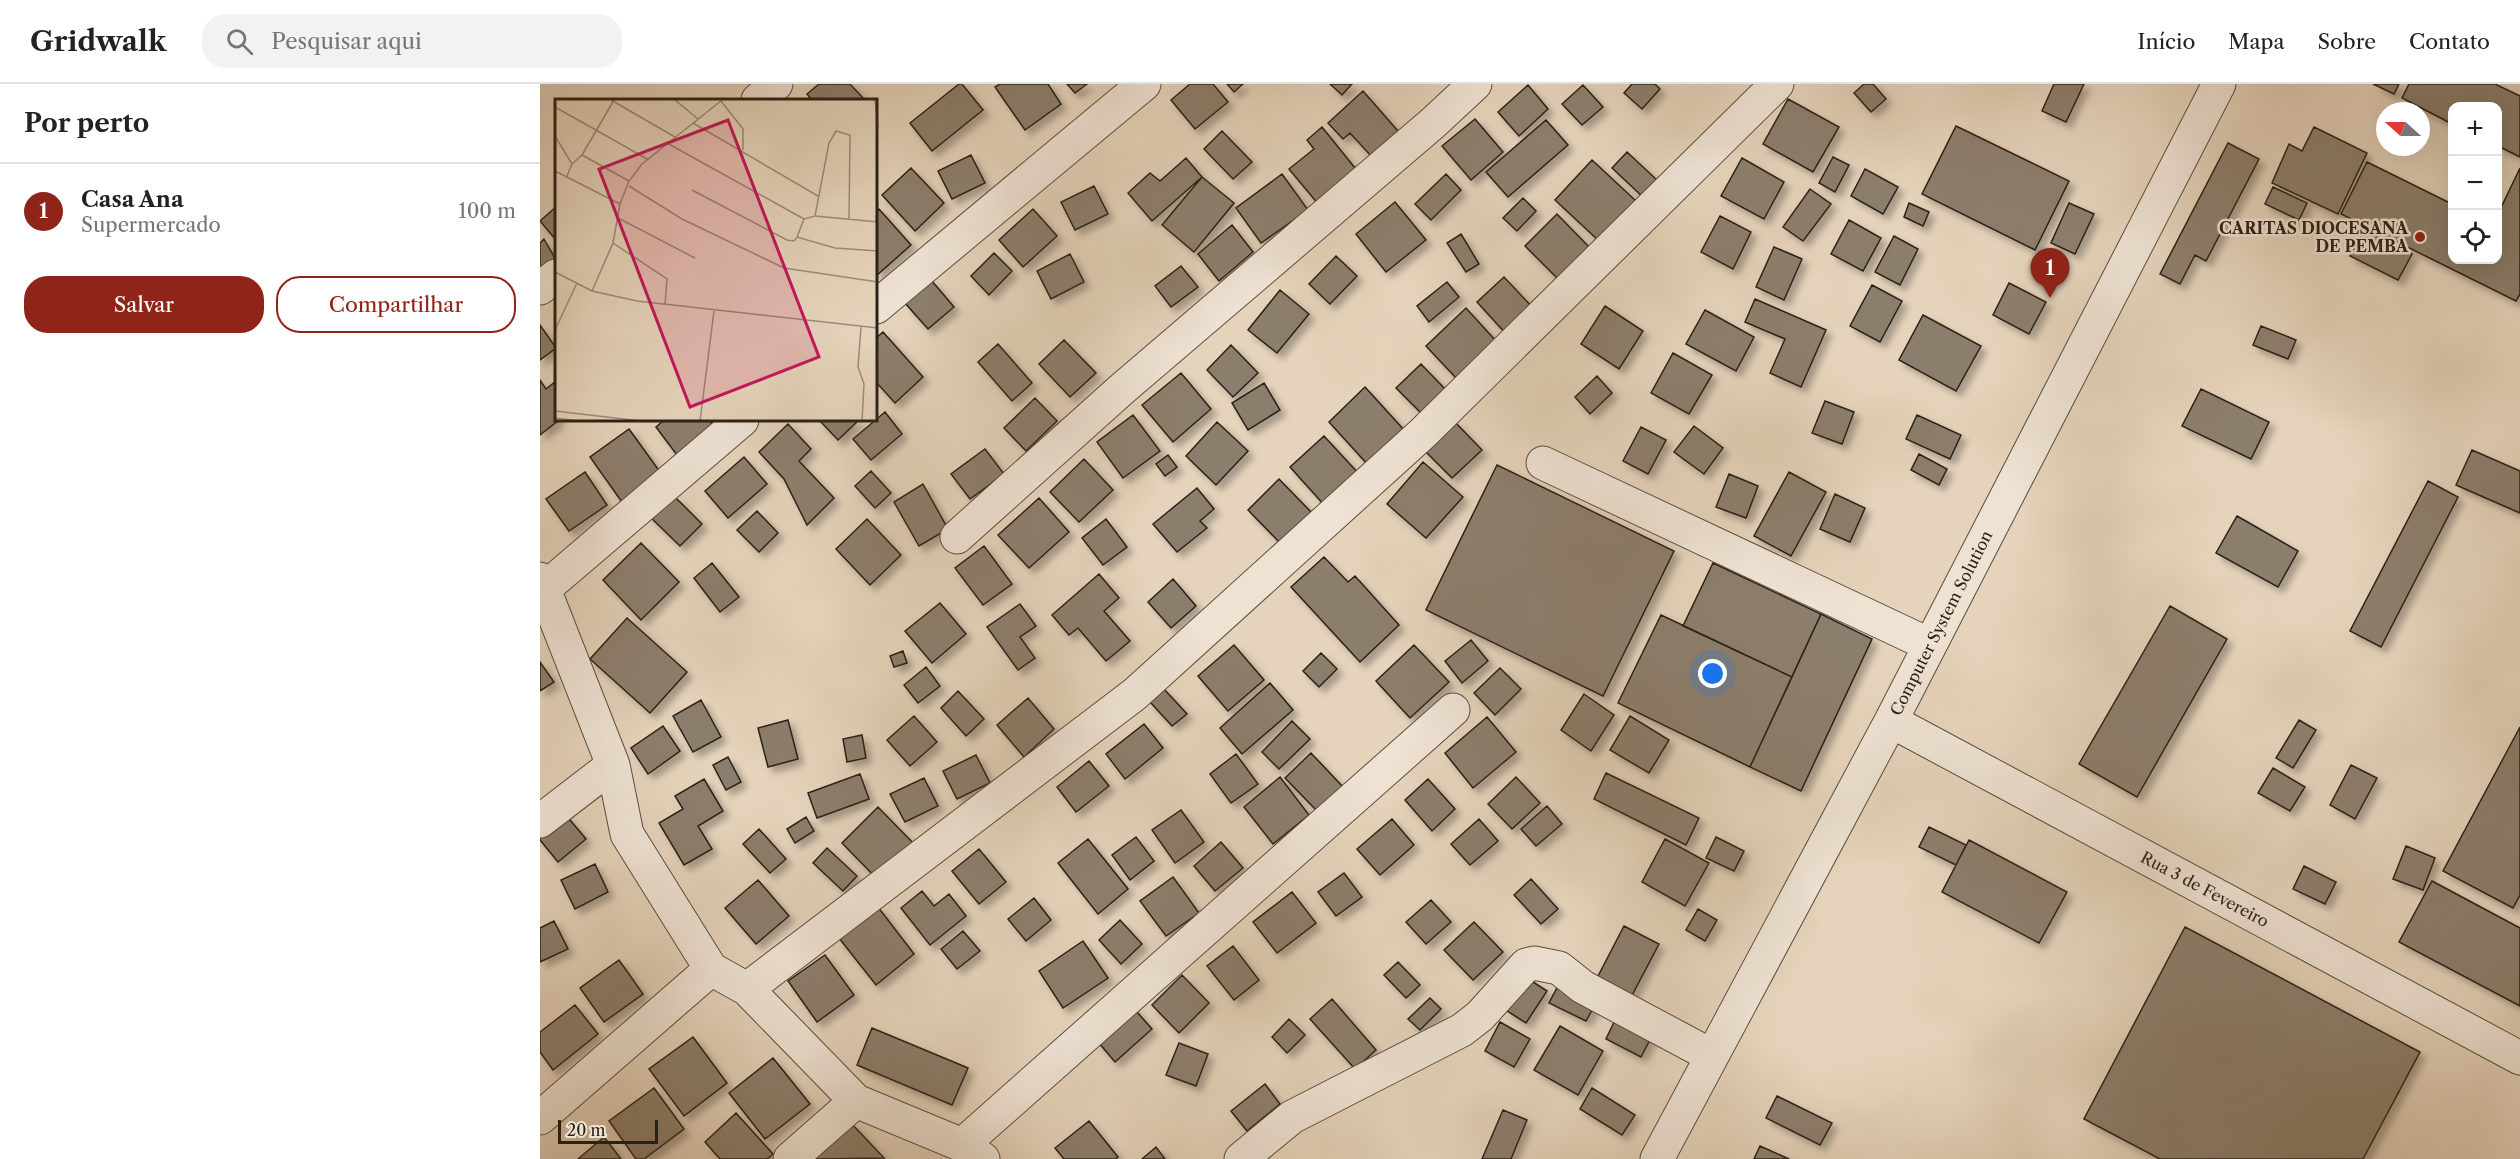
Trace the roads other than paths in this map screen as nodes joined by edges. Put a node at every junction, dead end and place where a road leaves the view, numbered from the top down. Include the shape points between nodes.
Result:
1 (776, 84) edge
2 (1144, 84) edge
3 (1475, 84) edge
4 (1777, 84) edge
5 (2219, 84) edge
6 (759, 99) edge
7 (555, 277) edge
8 (540, 288) edge
9 (878, 305) edge
10 (740, 422) edge
11 (1543, 463) dead end
12 (957, 537) dead end
13 (542, 584) edge
14 (1930, 645) junction
15 (1452, 710) dead end
16 (1891, 720) junction
17 (613, 765) junction
18 (540, 821) edge
19 (711, 969) junction
20 (747, 989) junction
21 (1712, 1056) junction
22 (2520, 1058) edge
23 (856, 1101) junction
24 (540, 1118) edge
25 (973, 1152) edge
26 (790, 1159) edge
27 (1241, 1159) edge
28 (1658, 1159) edge

1 - 6 street
2 - 9 street
3 - 12 street
4 - 20 street via 1423,433 1135,694
5 - 14 street, Computer System Solution
7 - 8 street
10 - 13 street
11 - 14 street
13 - 17 street
14 - 16 street, Computer System Solution
15 - 25 street
16 - 21 street, Computer System Solution
16 - 22 street, Rua 3 de Fevereiro
17 - 18 street
17 - 19 street via 627,834
19 - 20 street
19 - 24 street
20 - 23 street
21 - 27 street via 1583,987 1558,968 1534,963 1526,965 1480,1016 1462,1030 1292,1116
21 - 28 street, Computer System Solution
23 - 25 street
23 - 26 street

